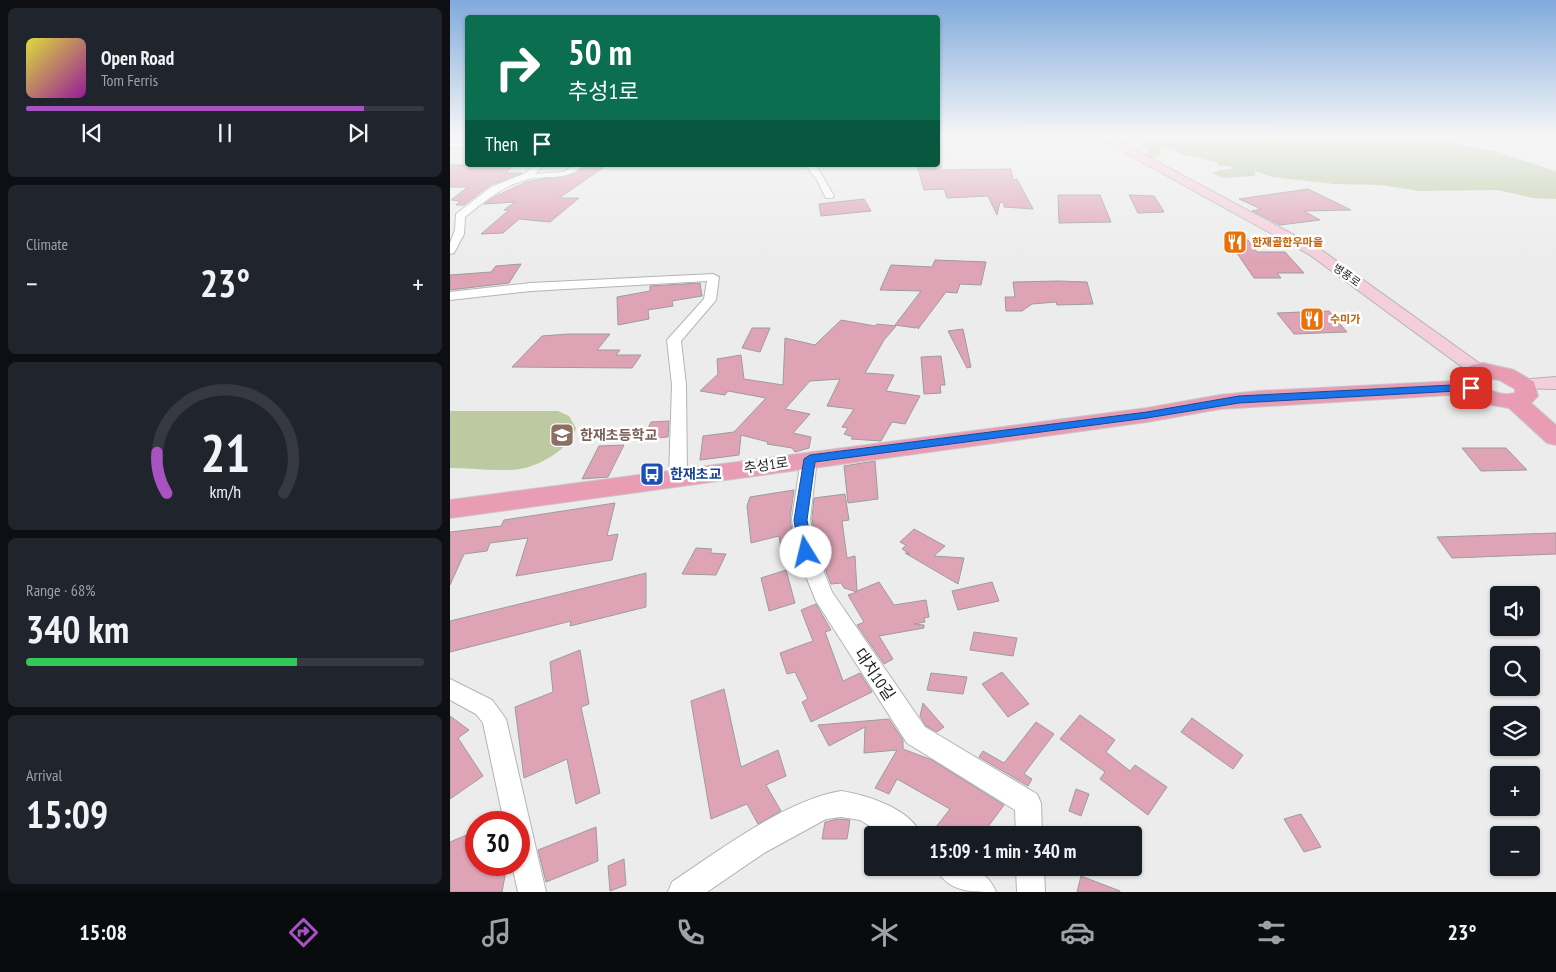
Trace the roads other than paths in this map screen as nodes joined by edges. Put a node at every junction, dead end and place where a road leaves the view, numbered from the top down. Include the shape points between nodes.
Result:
1 (522, 178) edge
2 (820, 178) edge
3 (1177, 178) edge
4 (830, 196) dead end
5 (450, 210) edge
6 (460, 216) junction
7 (450, 251) edge
8 (450, 296) edge
9 (1476, 379) junction
10 (1556, 383) edge
11 (1519, 392) junction
12 (1556, 438) edge
13 (810, 459) junction
14 (678, 477) junction
15 (450, 509) edge
16 (450, 689) edge
17 (515, 811) edge
18 (896, 826) edge
19 (1029, 826) edge
20 (529, 876) edge
21 (961, 876) edge
22 (1030, 876) edge
23 (532, 892) edge
24 (682, 892) edge
25 (982, 892) edge
26 (1030, 892) edge

1 - 6 street via 494,189
2 - 4 street
3 - 9 main road, 병풍로 via 1315,252
5 - 6 street
6 - 7 street via 458,239
8 - 14 street via 531,287 713,277 710,300 674,340 679,385
9 - 11 main road via 1489,397
9 - 13 main road, 추성1로 via 1239,400
10 - 11 main road
11 - 12 main road
13 - 14 main road, 추성1로
13 - 19 street, 대치10길 via 801,520 806,552 823,595 916,735 1028,803
14 - 15 main road, 추성1로
16 - 17 street via 484,707 494,719
18 - 24 street via 862,806 841,804 823,807 754,844
20 - 23 street
21 - 25 street
22 - 26 street

